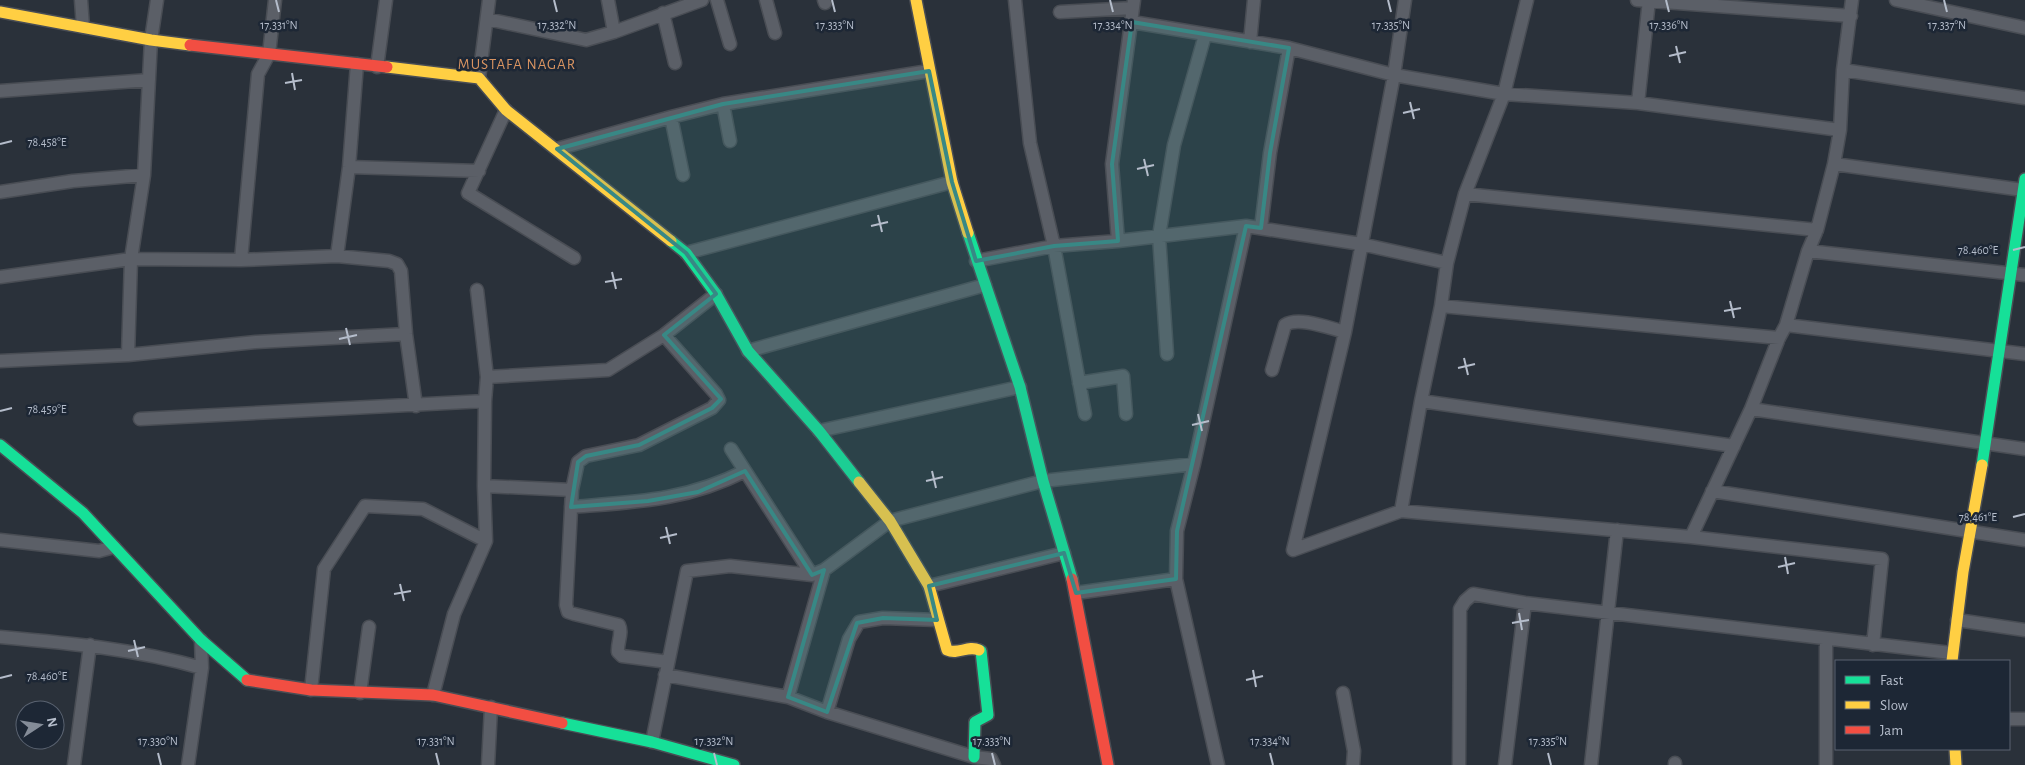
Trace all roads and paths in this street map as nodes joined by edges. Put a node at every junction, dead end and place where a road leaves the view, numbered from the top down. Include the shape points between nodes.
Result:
1 (81, 0) edge
2 (157, 0) edge
3 (275, 0) edge
4 (386, 0) edge
5 (489, 0) edge
6 (608, 0) edge
7 (702, 0) edge
8 (717, 0) edge
9 (766, 0) edge
10 (916, 0) edge
11 (1015, 0) edge
12 (1254, 0) edge
13 (1405, 0) edge
14 (1526, 0) edge
15 (1852, 0) edge
16 (1896, 0) edge
17 (1645, 1) edge
18 (1133, 4) edge
19 (0, 12) edge
20 (1060, 12) dead end
21 (663, 13) junction
22 (1851, 16) junction
23 (487, 19) junction
24 (1132, 22) junction
25 (82, 27) junction
26 (2025, 28) edge
27 (614, 32) junction
28 (775, 33) dead end
29 (1205, 35) junction
30 (151, 40) junction
31 (1250, 42) junction
32 (730, 44) dead end
33 (1289, 48) junction
34 (269, 54) junction
35 (675, 63) dead end
36 (357, 64) junction
37 (377, 67) junction
38 (1843, 70) junction
39 (928, 71) junction
40 (1394, 75) junction
41 (479, 78) junction
42 (149, 80) junction
43 (0, 90) edge
44 (1504, 94) junction
45 (2025, 98) edge
46 (723, 104) junction
47 (1638, 104) junction
48 (506, 110) junction
49 (671, 117) junction
50 (1840, 130) junction
51 (730, 142) dead end
52 (557, 149) junction
53 (1834, 164) junction
54 (349, 167) junction
55 (479, 171) junction
56 (144, 175) junction
57 (683, 175) dead end
58 (952, 182) junction
59 (2024, 184) edge
60 (0, 192) edge
61 (1465, 194) junction
62 (1246, 226) junction
63 (1261, 228) junction
64 (1817, 230) junction
65 (1159, 236) junction
66 (1118, 241) junction
67 (1360, 244) junction
68 (1054, 246) junction
69 (1808, 251) junction
70 (686, 253) junction
71 (337, 256) junction
72 (574, 258) dead end
73 (131, 259) junction
74 (241, 260) junction
75 (976, 261) junction
76 (1447, 264) junction
77 (2012, 273) junction
78 (2025, 274) edge
79 (0, 277) edge
80 (985, 285) junction
81 (478, 290) dead end
82 (716, 294) junction
83 (1441, 306) junction
84 (1786, 325) junction
85 (1344, 332) junction
86 (406, 334) junction
87 (664, 335) junction
88 (1779, 338) junction
89 (1999, 350) junction
90 (748, 351) junction
91 (1167, 354) dead end
92 (2025, 354) edge
93 (128, 355) junction
94 (0, 361) edge
95 (1272, 370) dead end
96 (488, 377) junction
97 (1079, 383) junction
98 (1020, 386) junction
99 (485, 401) junction
100 (1421, 401) junction
101 (416, 406) junction
102 (1751, 409) junction
103 (1085, 414) dead end
104 (1126, 414) dead end
105 (140, 419) dead end
106 (819, 431) junction
107 (1986, 443) junction
108 (0, 445) edge
109 (1734, 446) junction
110 (731, 449) dead end
111 (2025, 449) edge
112 (1194, 464) junction
113 (745, 471) junction
114 (1043, 481) junction
115 (484, 486) junction
116 (572, 490) junction
117 (1712, 491) junction
118 (571, 507) junction
119 (1400, 512) junction
120 (890, 521) junction
121 (1618, 530) junction
122 (1971, 531) junction
123 (1691, 537) junction
124 (0, 540) edge
125 (2025, 540) edge
126 (486, 541) junction
127 (114, 547) junction
128 (1064, 553) junction
129 (818, 572) junction
130 (1176, 579) junction
131 (929, 586) junction
132 (1076, 594) junction
133 (1524, 603) junction
134 (1608, 612) junction
135 (937, 620) junction
136 (1957, 620) junction
137 (369, 627) dead end
138 (2025, 630) edge
139 (0, 637) edge
140 (1826, 639) junction
141 (202, 640) junction
142 (90, 645) junction
143 (1873, 645) junction
144 (1951, 657) edge
145 (668, 662) junction
146 (202, 668) junction
147 (665, 675) junction
148 (311, 690) junction
149 (360, 693) junction
150 (1343, 693) dead end
151 (433, 695) junction
152 (788, 697) junction
153 (492, 707) junction
154 (827, 712) junction
155 (2010, 718) edge
156 (2025, 720) edge
157 (652, 742) junction
158 (1955, 750) edge
159 (974, 757) junction
160 (74, 765) edge
161 (188, 765) edge
162 (488, 765) edge
163 (733, 765) edge
164 (994, 765) edge
165 (1108, 765) edge
166 (1218, 765) edge
167 (1353, 765) edge
168 (1459, 765) edge
169 (1505, 765) edge
170 (1591, 765) edge
171 (1826, 765) edge
172 (1956, 765) edge

1 - 25 street
2 - 30 street
3 - 34 street
4 - 37 street
5 - 23 street
6 - 27 street
7 - 21 street
8 - 32 street
9 - 28 street
10 - 39 street
11 - 68 street via 1030,143
12 - 31 street
13 - 40 street
14 - 44 street
15 - 22 street
16 - 26 street
17 - 22 street
17 - 47 street
18 - 20 street
18 - 24 street
19 - 25 street
21 - 27 street
21 - 35 street
22 - 38 street
23 - 27 street via 586,40
23 - 41 street
24 - 29 street
24 - 66 street via 1112,164
25 - 30 street
29 - 31 street
29 - 65 street via 1174,144
30 - 34 street
30 - 42 street
31 - 33 street
33 - 40 street
33 - 63 street via 1270,153
34 - 36 street
34 - 74 street via 258,74
36 - 37 street
36 - 54 street
37 - 41 street
38 - 45 street
38 - 50 street
39 - 46 street
39 - 58 street
40 - 44 street
40 - 67 street
41 - 48 street
42 - 43 street
42 - 56 street
44 - 47 street
44 - 61 street
46 - 49 street
46 - 51 street
47 - 50 street
48 - 52 street
48 - 55 street
49 - 52 street
49 - 57 street
50 - 53 street
52 - 70 street
53 - 59 street
53 - 64 street
54 - 55 street
54 - 71 street
55 - 72 street via 468,194
56 - 60 street
56 - 73 street
58 - 70 street
58 - 75 street
59 - 77 street
61 - 64 street
61 - 76 street
62 - 63 street
62 - 65 street
62 - 112 street
63 - 67 street
64 - 69 street
65 - 66 street
65 - 91 street
66 - 68 street
67 - 76 street
67 - 85 street
68 - 75 street
68 - 97 street
69 - 77 street
69 - 84 street
70 - 82 street
71 - 74 street
71 - 86 street via 397,264 401,271
73 - 74 street
73 - 79 street
73 - 93 street
75 - 80 street
76 - 83 street
77 - 78 street
77 - 89 street
80 - 90 street
80 - 98 street
81 - 96 street
82 - 87 street
82 - 90 street
83 - 88 street
83 - 100 street
84 - 88 street
84 - 89 street
85 - 95 street via 1302,322 1288,323
85 - 119 street via 1293,550
86 - 93 street via 256,342
86 - 101 street
87 - 96 street via 608,370
87 - 116 street via 719,400 712,408 639,445 586,456 578,462
88 - 102 street
89 - 92 street
89 - 107 street
90 - 106 street
93 - 94 street
96 - 99 street
97 - 103 street
97 - 104 street via 1123,376
98 - 106 street
98 - 114 street
99 - 101 street
99 - 115 street
100 - 109 street
100 - 119 street
101 - 105 street
102 - 107 street
102 - 109 street
106 - 120 street
107 - 111 street
107 - 122 street
108 - 127 street via 83,513
109 - 117 street
110 - 113 street
112 - 114 street
112 - 130 street via 1177,530
113 - 118 street via 698,492 648,501
113 - 129 street
114 - 120 street
114 - 128 street
115 - 116 street
115 - 126 street
116 - 118 street
117 - 122 street
117 - 123 street
118 - 145 street via 566,594 568,612 619,625 617,648 622,656
119 - 121 street
120 - 129 street
120 - 131 street
121 - 123 street
121 - 134 street
122 - 125 street
122 - 136 street
123 - 143 street via 1882,559
124 - 127 street via 99,550
126 - 148 street via 423,509 365,506 324,568
126 - 151 street via 454,614
127 - 141 street
128 - 131 street
128 - 132 street
129 - 145 street via 730,566 687,571
129 - 152 street
130 - 132 street
130 - 166 street
131 - 135 street
132 - 165 street
133 - 134 street
133 - 168 street via 1473,594 1460,609
133 - 169 street
134 - 140 street
134 - 170 street
135 - 154 street via 883,618 859,622 849,638
135 - 159 street via 946,650 975,648 981,651 988,715 975,722
136 - 138 street
136 - 144 street
137 - 149 street
139 - 142 street
140 - 143 street
140 - 171 street
141 - 146 street
141 - 148 street via 245,680
142 - 146 street via 167,658
142 - 160 street
143 - 144 street
145 - 147 street
146 - 161 street
147 - 152 street
147 - 157 street
148 - 149 street
149 - 151 street
150 - 167 street via 1354,751
151 - 153 street
152 - 154 street
153 - 157 street
153 - 162 street
154 - 159 street
155 - 156 street
157 - 163 street
158 - 172 street
159 - 164 street via 991,759

